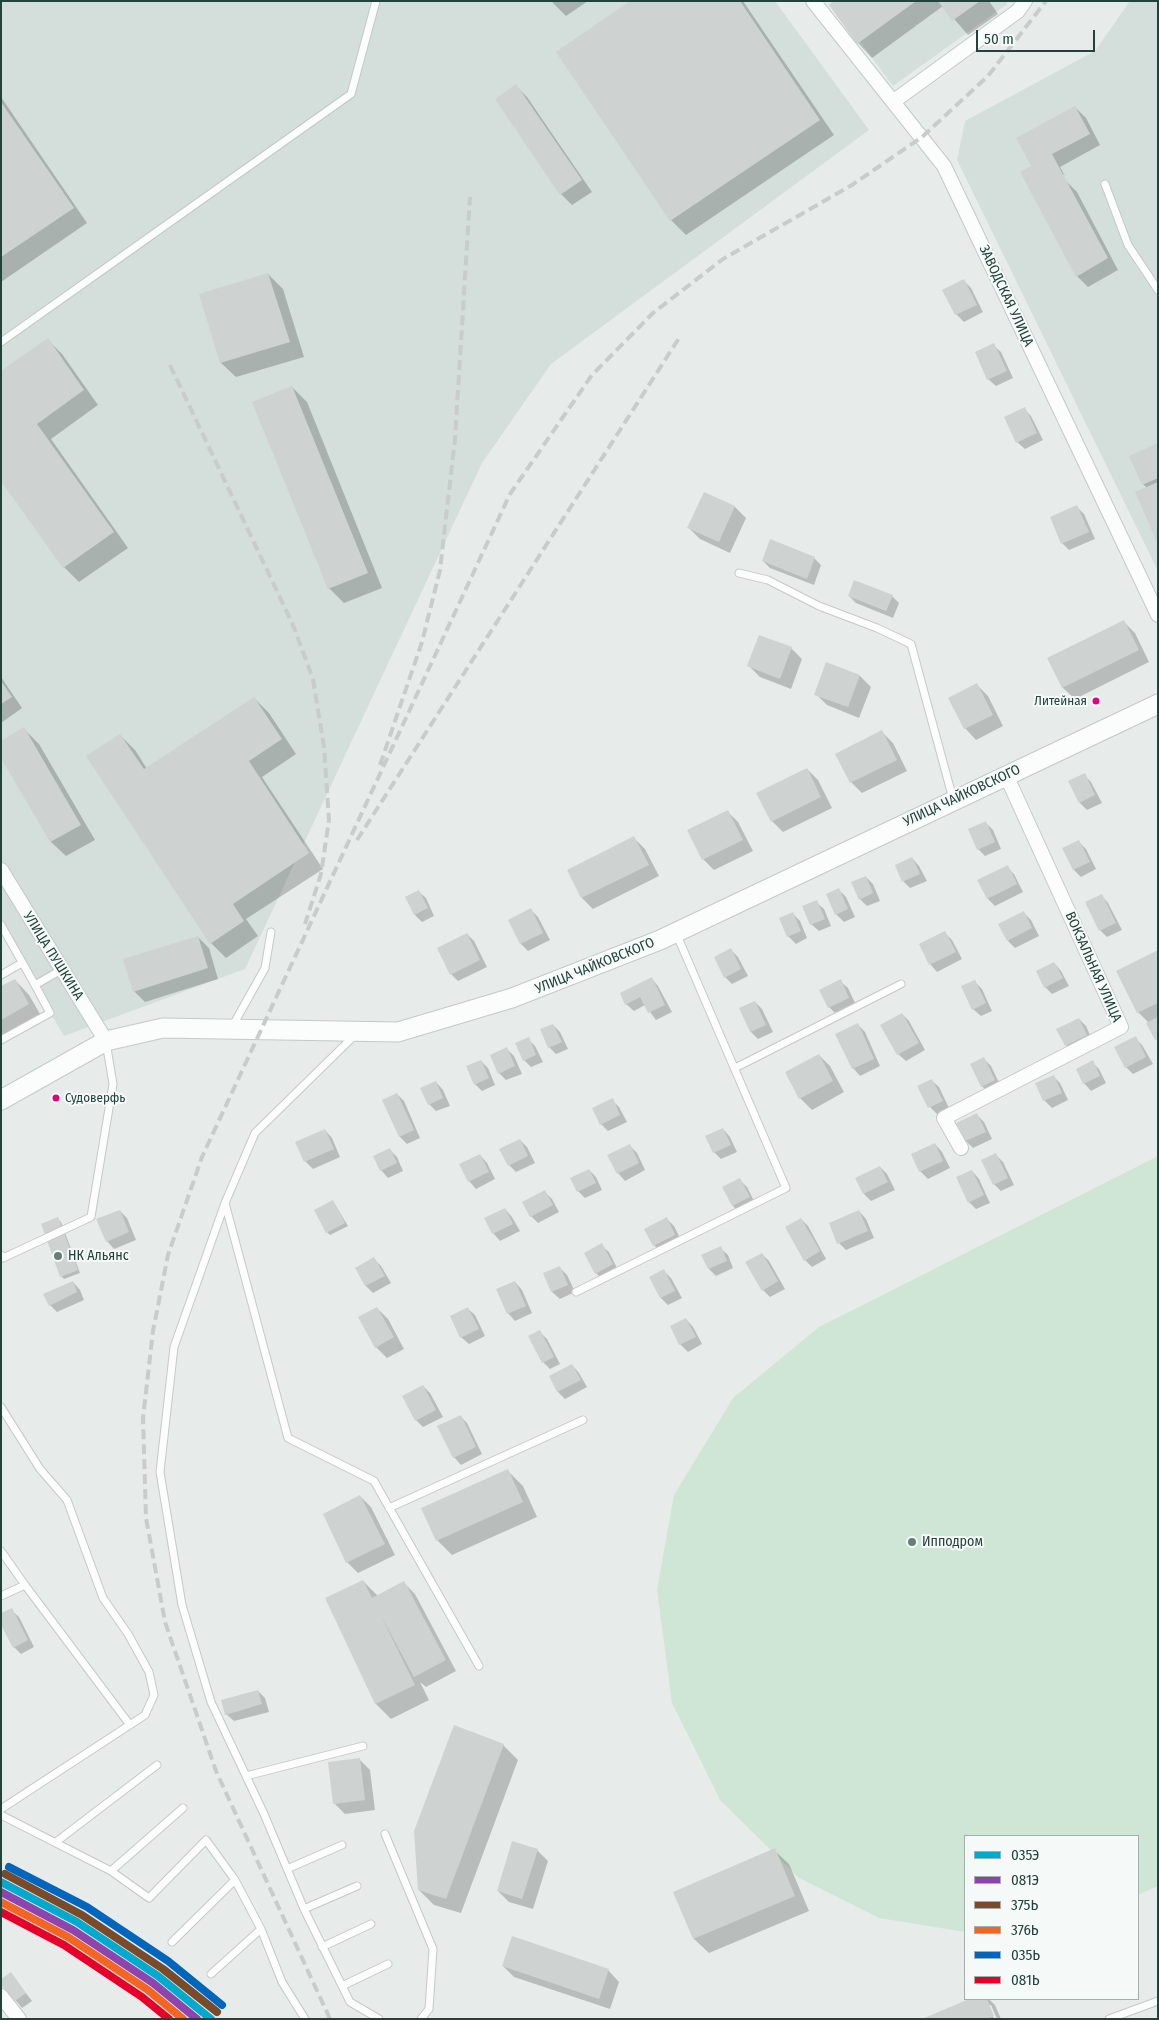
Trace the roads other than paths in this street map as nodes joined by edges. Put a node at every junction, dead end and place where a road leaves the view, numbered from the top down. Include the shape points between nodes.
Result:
1 (376, 1) edge
2 (813, 1) edge
3 (1026, 1) edge
4 (894, 101) junction
5 (1105, 184) dead end
6 (1158, 290) edge
7 (1, 342) edge
8 (739, 573) dead end
9 (1158, 615) edge
10 (1158, 704) edge
11 (1006, 775) junction
12 (953, 799) junction
13 (1, 870) edge
14 (1, 925) edge
15 (272, 932) dead end
16 (676, 932) junction
17 (22, 963) junction
18 (61, 970) junction
19 (1, 975) edge
20 (901, 984) dead end
21 (35, 985) junction
22 (230, 1030) junction
23 (359, 1032) junction
24 (1, 1040) edge
25 (106, 1041) junction
26 (735, 1068) junction
27 (1, 1100) edge
28 (961, 1148) dead end
29 (225, 1203) junction
30 (1, 1255) edge
31 (576, 1292) dead end
32 (1, 1407) edge
33 (583, 1420) dead end
34 (389, 1508) junction
35 (1, 1551) edge
36 (25, 1584) junction
37 (1, 1596) edge
38 (479, 1666) dead end
39 (130, 1726) junction
40 (364, 1746) dead end
41 (157, 1765) dead end
42 (246, 1776) junction
43 (183, 1808) dead end
44 (1, 1809) edge
45 (1, 1815) edge
46 (385, 1834) dead end
47 (56, 1842) junction
48 (342, 1845) dead end
49 (287, 1869) junction
50 (111, 1871) junction
51 (235, 1880) junction
52 (357, 1886) dead end
53 (304, 1909) junction
54 (371, 1924) dead end
55 (261, 1929) junction
56 (172, 1942) dead end
57 (322, 1947) junction
58 (388, 1964) dead end
59 (211, 1974) dead end
60 (342, 1986) junction
61 (1, 1996) edge
62 (1158, 2001) edge
63 (19, 2019) edge
64 (305, 2019) edge
65 (379, 2019) edge
66 (421, 2019) edge
67 (1109, 2019) edge

1 - 7 lane via 351,94
2 - 4 street, ЗАВОДСКАЯ УЛИЦА
3 - 4 street via 1018,11
4 - 9 street, ЗАВОДСКАЯ УЛИЦА via 944,166
5 - 6 lane via 1128,246
8 - 12 lane via 768,580 819,606 911,644
10 - 11 street, УЛИЦА ЧАЙКОВСКОГО
11 - 12 street, УЛИЦА ЧАЙКОВСКОГО
11 - 28 street, ВОКЗАЛЬНАЯ УЛИЦА via 1121,1028 944,1118
12 - 16 street, УЛИЦА ЧАЙКОВСКОГО
13 - 18 street, УЛИЦА ПУШКИНА
14 - 17 lane
15 - 22 lane via 265,968
16 - 23 street, УЛИЦА ЧАЙКОВСКОГО via 512,998 398,1032
16 - 26 lane
17 - 19 lane
17 - 21 lane
18 - 21 lane
18 - 25 street, УЛИЦА ПУШКИНА
20 - 26 lane
21 - 24 lane via 50,1013
22 - 23 street, УЛИЦА ЧАЙКОВСКОГО
22 - 25 street, УЛИЦА ЧАЙКОВСКОГО via 163,1028
23 - 29 lane via 255,1133
25 - 27 street, УЛИЦА ЧАЙКОВСКОГО
25 - 30 lane via 113,1084 91,1217 3,1258
26 - 31 lane via 786,1188
29 - 34 lane via 288,1438 374,1482
29 - 42 lane via 174,1347 160,1472 182,1604 211,1702
32 - 39 lane via 40,1469 67,1500 102,1598 150,1672 154,1696 145,1715
33 - 34 lane
34 - 38 lane
35 - 36 lane
36 - 37 lane
36 - 39 lane
39 - 44 lane
40 - 42 lane
41 - 47 lane
42 - 49 lane
43 - 50 lane
45 - 47 lane
46 - 66 lane via 433,1949 429,2009
47 - 50 lane
48 - 49 lane
49 - 53 lane
50 - 51 lane via 149,1898 206,1840
51 - 55 lane
51 - 56 lane
52 - 53 lane
53 - 57 lane
54 - 57 lane
55 - 59 lane
55 - 64 lane via 282,1982
57 - 60 lane
58 - 60 lane
60 - 65 lane via 350,2002
61 - 63 street
62 - 67 lane

